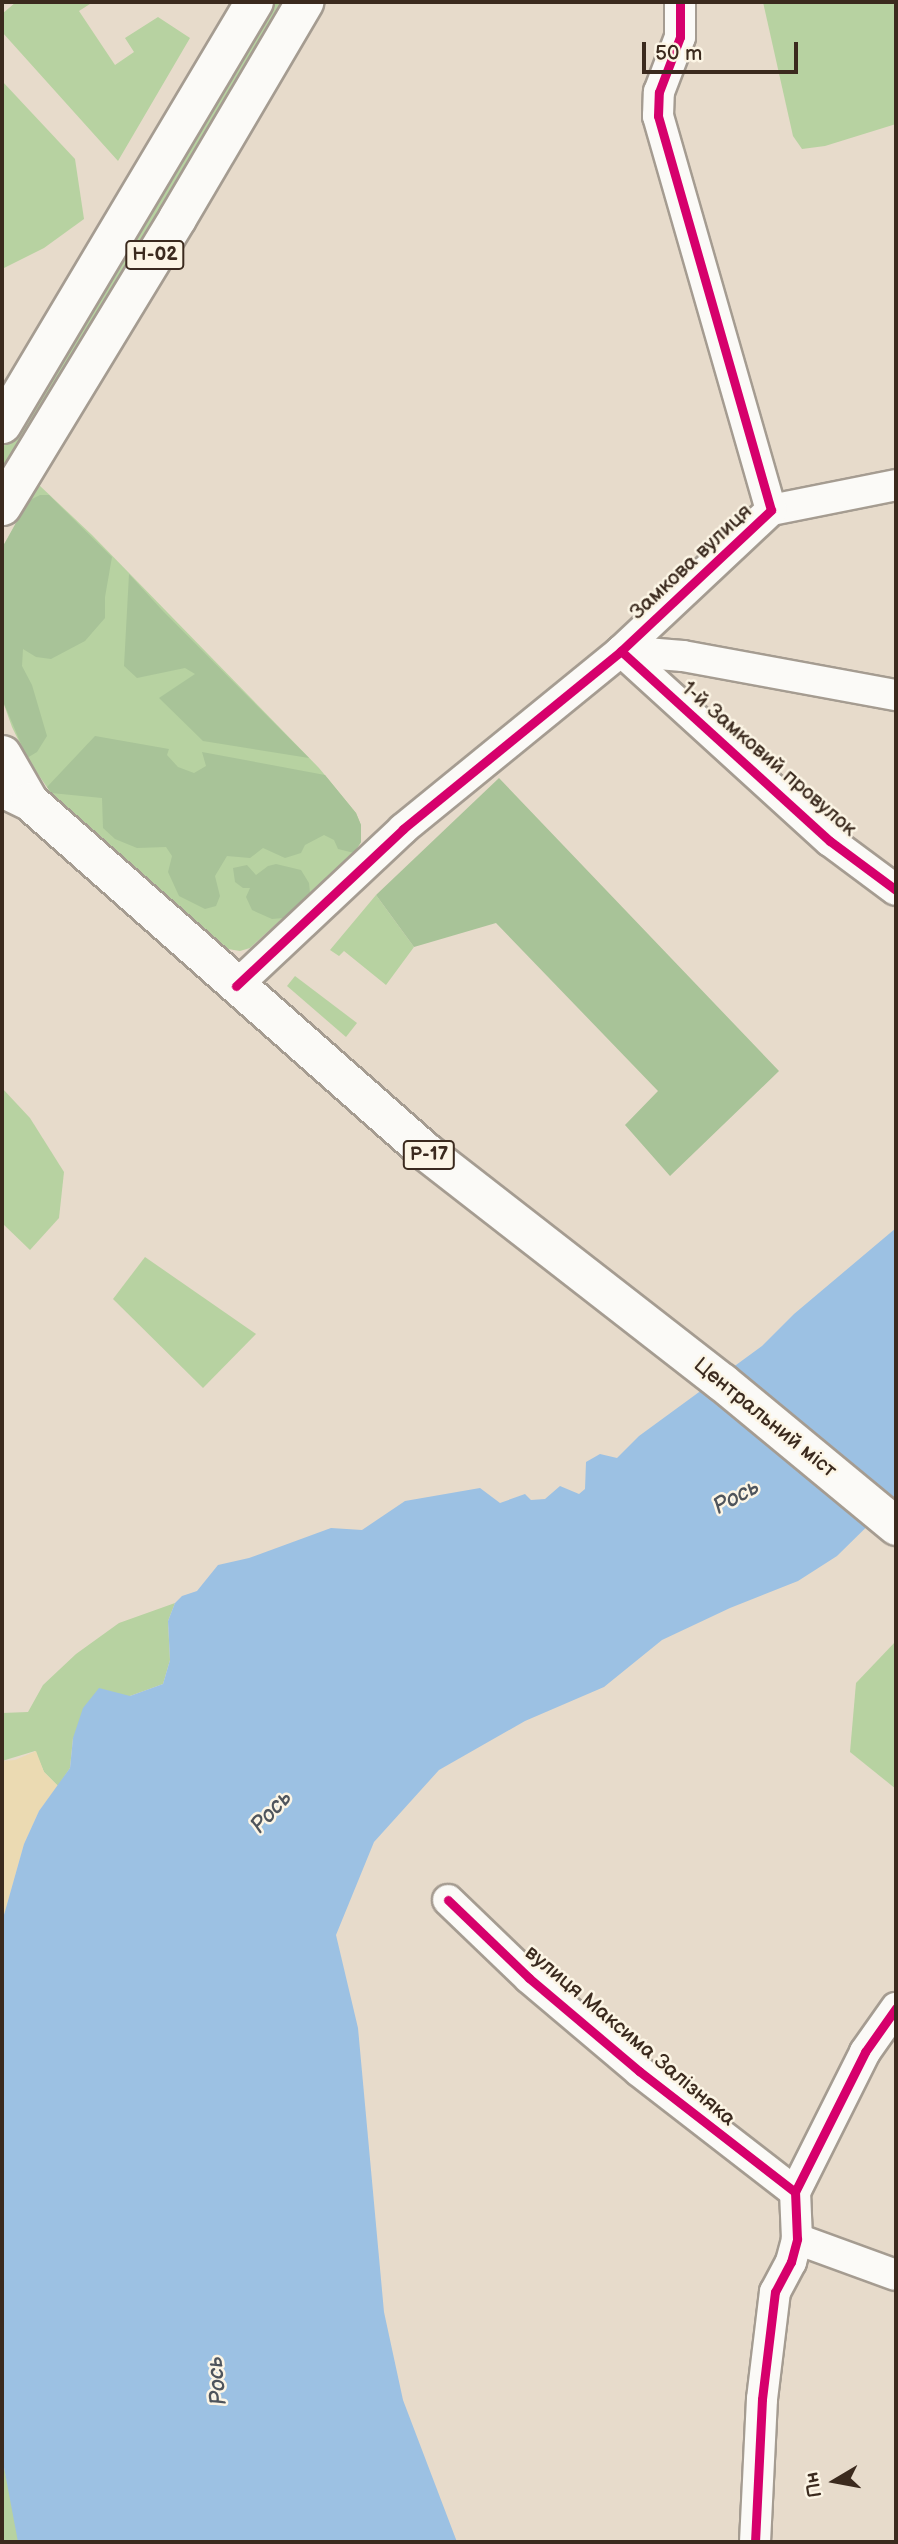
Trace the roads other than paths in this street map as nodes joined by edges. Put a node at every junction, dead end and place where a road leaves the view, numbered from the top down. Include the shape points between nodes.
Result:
1 (254, 2) edge
2 (304, 2) edge
3 (680, 2) edge
4 (2, 424) edge
5 (896, 485) edge
6 (2, 506) edge
7 (771, 510) junction
8 (621, 651) junction
9 (896, 695) edge
10 (2, 754) edge
11 (15, 795) edge
12 (896, 890) edge
13 (236, 986) junction
14 (896, 1526) edge
15 (448, 1900) dead end
16 (896, 2008) edge
17 (796, 2192) junction
18 (797, 2239) junction
19 (896, 2275) edge
20 (755, 2542) edge

1 - 4 main road, Н-02
2 - 6 main road, Н-02
3 - 7 street, Замкова вулиця via 680,37 659,92 658,116
5 - 7 street, Замкова вулиця
7 - 8 street, Замкова вулиця
8 - 9 street via 683,656
8 - 12 street, 1-й Замковий провулок via 830,841
8 - 13 street, Замкова вулиця via 403,829
10 - 11 main road, Р-17
11 - 13 main road, Р-17
13 - 14 main road, Центральний міст / Р-17 via 425,1151 722,1382
15 - 17 street, вулиця Максима Залізняка via 529,1978 639,2071
16 - 17 street via 865,2052
17 - 18 street
18 - 19 street
18 - 20 street via 775,2292 762,2399

